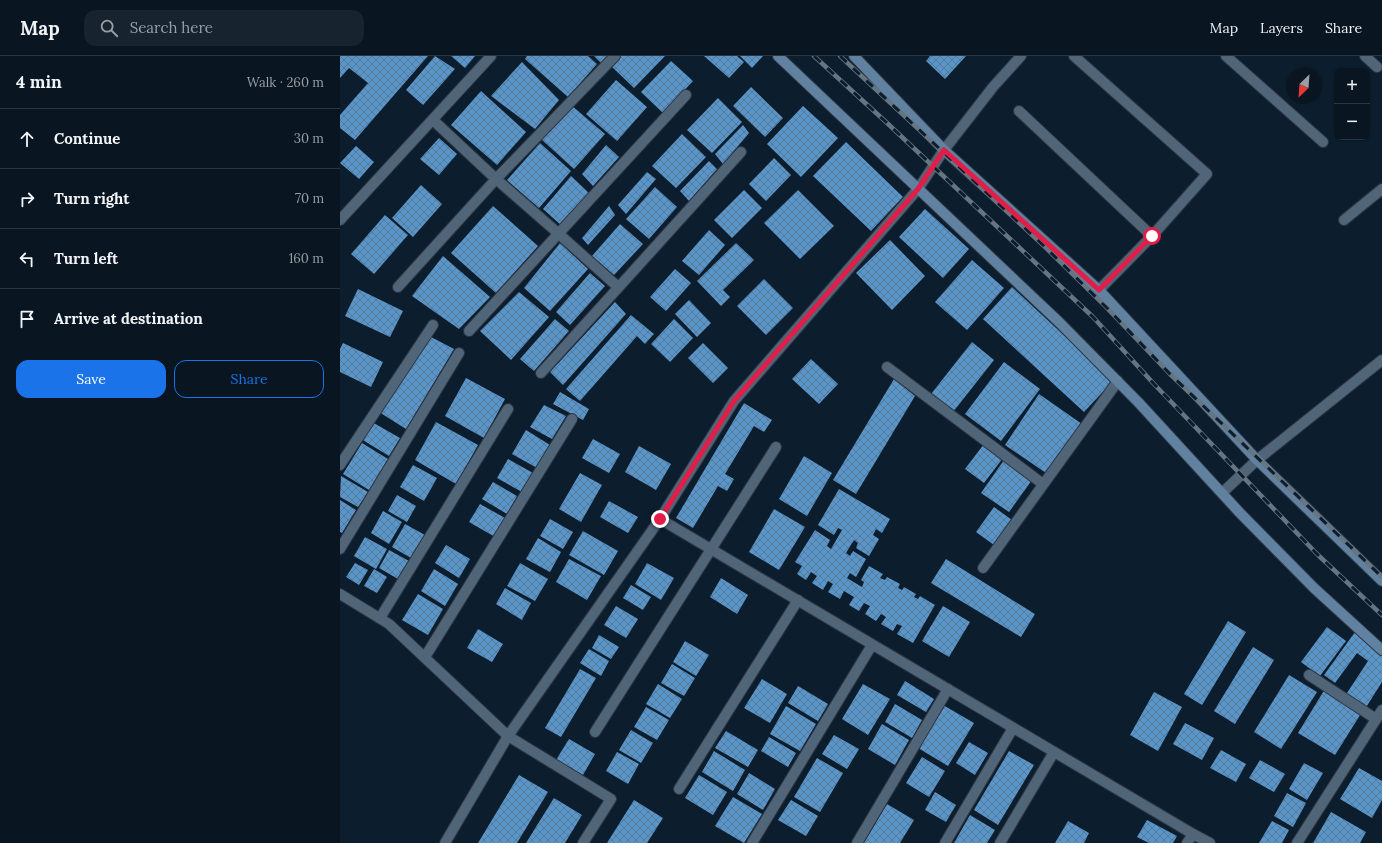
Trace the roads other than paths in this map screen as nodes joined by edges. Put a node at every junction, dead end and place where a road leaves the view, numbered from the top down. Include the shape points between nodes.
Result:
1 (491, 56) edge
2 (615, 56) edge
3 (778, 56) edge
4 (1021, 56) edge
5 (1074, 56) edge
6 (1226, 56) edge
7 (1365, 56) edge
8 (859, 58) edge
9 (1237, 60) edge
10 (1377, 66) dead end
11 (686, 95) dead end
12 (1019, 111) dead end
13 (433, 120) junction
14 (1323, 142) dead end
15 (944, 150) junction
16 (741, 152) dead end
17 (496, 179) junction
18 (918, 189) junction
19 (1382, 189) edge
20 (340, 220) edge
21 (1344, 220) dead end
22 (559, 234) junction
23 (1152, 236) junction
24 (398, 287) dead end
25 (618, 287) junction
26 (1099, 290) junction
27 (433, 325) dead end
28 (469, 331) dead end
29 (459, 353) dead end
30 (1382, 360) edge
31 (887, 367) dead end
32 (541, 373) dead end
33 (1118, 381) junction
34 (508, 409) dead end
35 (572, 419) dead end
36 (776, 447) dead end
37 (1257, 460) junction
38 (340, 465) edge
39 (1043, 484) junction
40 (1222, 493) junction
41 (660, 519) junction
42 (711, 548) junction
43 (340, 549) edge
44 (983, 568) dead end
45 (1382, 581) edge
46 (340, 594) edge
47 (798, 600) junction
48 (380, 618) junction
49 (872, 645) junction
50 (1382, 650) edge
51 (425, 657) junction
52 (1309, 675) dead end
53 (948, 689) junction
54 (1382, 710) edge
55 (1376, 719) junction
56 (1013, 728) junction
57 (595, 732) dead end
58 (508, 736) junction
59 (1054, 752) junction
60 (679, 789) dead end
61 (1193, 834) junction
62 (445, 843) edge
63 (583, 843) edge
64 (752, 843) edge
65 (857, 843) edge
66 (945, 843) edge
67 (1000, 843) edge
68 (1187, 843) edge
69 (1210, 843) edge
70 (1297, 843) edge

1 - 13 street
2 - 17 street
3 - 18 main road
4 - 15 street via 993,87
5 - 23 street via 1208,174
6 - 9 street
7 - 10 street
8 - 15 main road
9 - 14 street
11 - 22 street
12 - 23 street
13 - 17 street
13 - 20 street
15 - 18 street
15 - 26 main road
16 - 25 street
17 - 22 street
17 - 24 street
18 - 33 main road
18 - 41 street via 734,401
19 - 21 street
22 - 25 street
22 - 28 street
23 - 26 street
25 - 32 street
26 - 37 main road
27 - 38 street
29 - 43 street
30 - 37 street
31 - 39 street
33 - 39 street
33 - 40 main road
34 - 48 street
35 - 51 street
36 - 42 street
37 - 40 street
37 - 45 main road
39 - 44 street
40 - 50 main road via 1314,588
41 - 42 street
41 - 58 street
42 - 47 street
42 - 57 street
46 - 48 street
47 - 49 street
47 - 60 street
48 - 51 street via 390,624
49 - 53 street
49 - 64 street
51 - 58 street
52 - 55 street
53 - 56 street
53 - 65 street
54 - 55 street
55 - 70 street
56 - 59 street
56 - 66 street
58 - 62 street
58 - 63 street via 611,799
59 - 61 street
59 - 67 street
61 - 68 street
61 - 69 street

